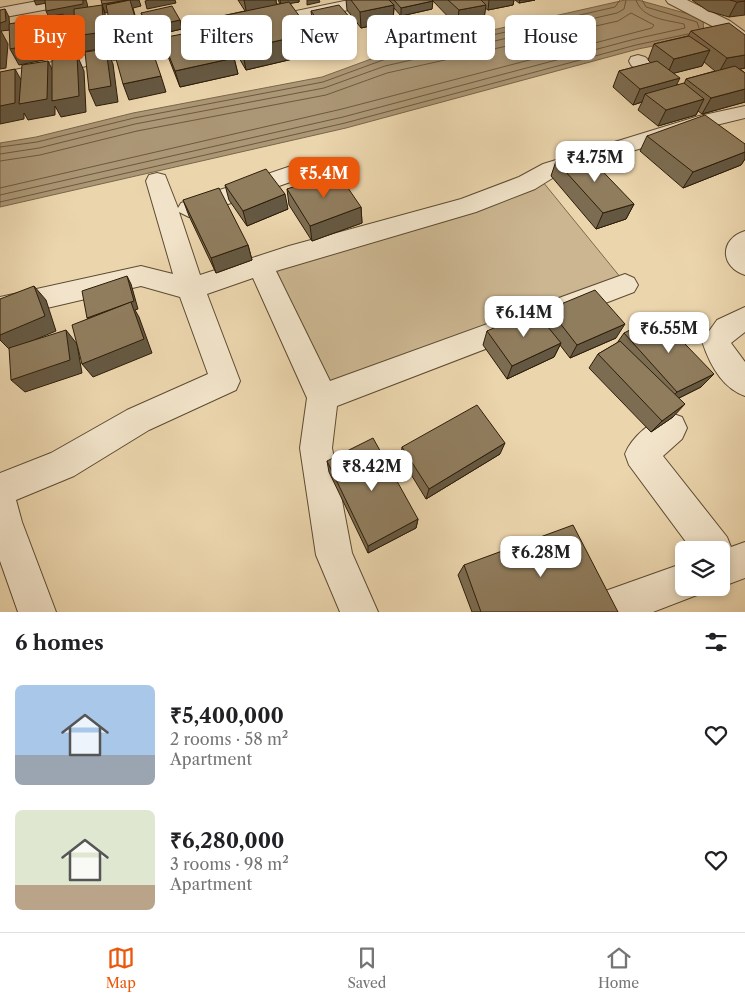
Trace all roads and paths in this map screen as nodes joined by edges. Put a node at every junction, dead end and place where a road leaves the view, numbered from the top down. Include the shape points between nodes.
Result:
1 (70, 0) edge
2 (379, 0) edge
3 (674, 0) edge
4 (0, 13) edge
5 (745, 41) edge
6 (638, 61) dead end
7 (0, 79) edge
8 (695, 111) junction
9 (745, 112) edge
10 (305, 169) dead end
11 (157, 181) dead end
12 (169, 216) junction
13 (745, 240) edge
14 (745, 265) edge
15 (260, 266) junction
16 (625, 285) dead end
17 (191, 289) junction
18 (0, 308) edge
19 (745, 318) edge
20 (745, 383) edge
21 (322, 398) junction
22 (671, 428) edge
23 (0, 490) edge
24 (0, 503) edge
25 (710, 541) edge
26 (675, 585) edge
27 (608, 609) edge
28 (37, 612) edge
29 (359, 612) edge

1 - 4 street
2 - 7 street
3 - 5 street via 724,25
6 - 8 street
8 - 9 street
8 - 15 street via 468,206
10 - 12 street
11 - 12 street
12 - 17 street
13 - 14 street via 740,243 739,257
15 - 17 street
15 - 21 street
16 - 21 street
17 - 18 street via 141,276
17 - 23 street via 225,381 138,420 62,465
19 - 20 street via 727,328 716,341 722,357
21 - 29 street via 316,448 334,555
22 - 25 street via 641,454
24 - 28 street
26 - 27 street

